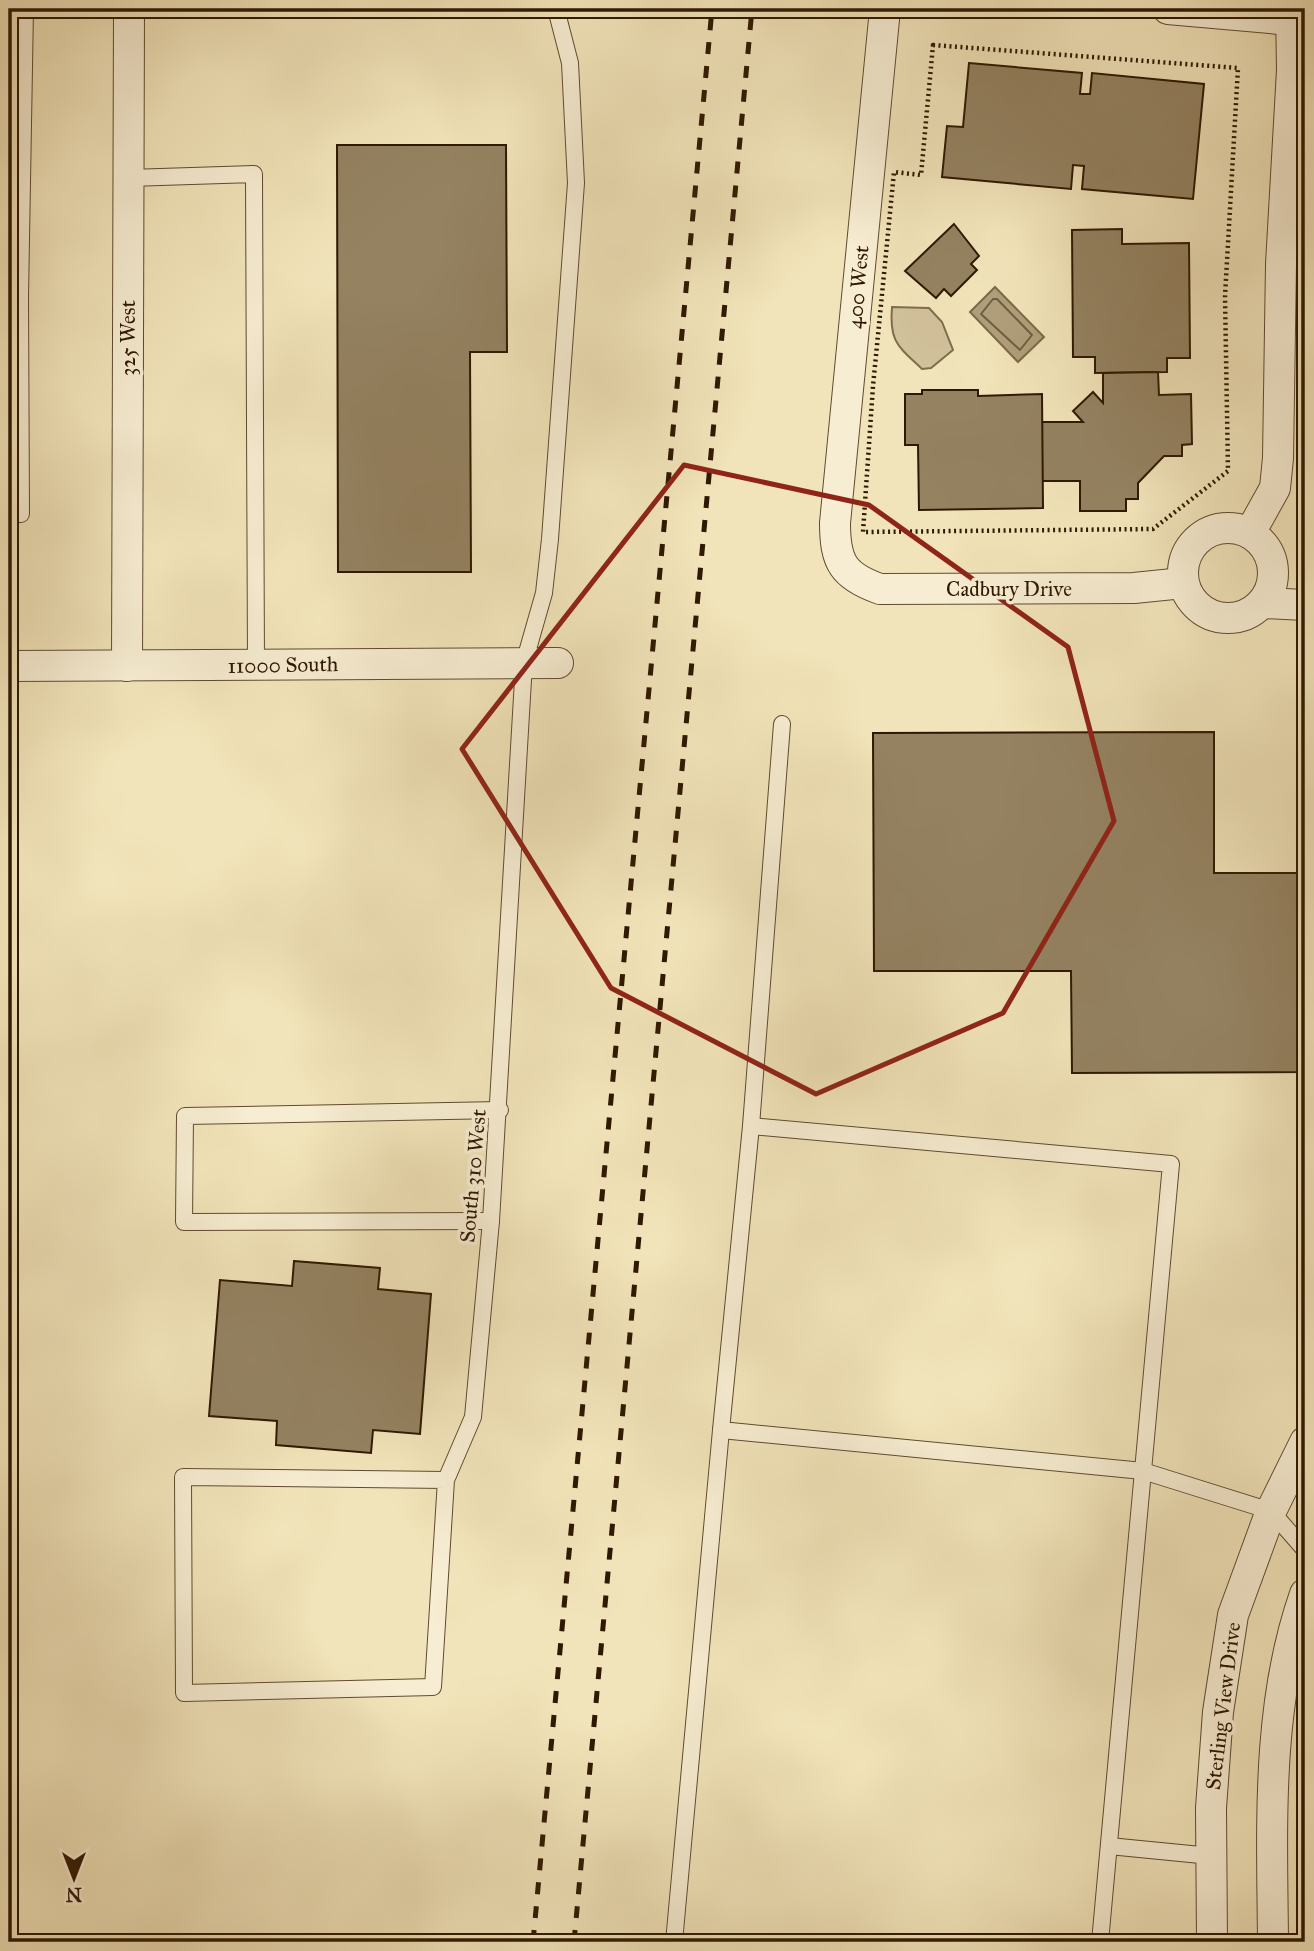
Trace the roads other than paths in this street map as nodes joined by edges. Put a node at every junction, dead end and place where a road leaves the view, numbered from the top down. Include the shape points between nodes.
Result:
1 (26, 9) edge
2 (130, 9) edge
3 (556, 9) edge
4 (885, 9) edge
5 (1168, 9) edge
6 (1291, 15) edge
7 (129, 178) junction
8 (14, 297) edge
9 (9, 514) edge
10 (1251, 533) junction
11 (842, 565) joint
12 (1183, 583) junction
13 (1263, 603) junction
14 (1305, 605) edge
15 (524, 663) junction
16 (558, 663) dead end
17 (257, 665) junction
18 (9, 666) edge
19 (127, 666) junction
20 (782, 724) dead end
21 (499, 1110) junction
22 (751, 1126) junction
23 (491, 1221) junction
24 (721, 1430) junction
25 (1305, 1442) edge
26 (1143, 1471) junction
27 (446, 1480) junction
28 (1270, 1511) junction
29 (1305, 1550) edge
30 (1305, 1594) edge
31 (1298, 1641) edge
32 (1109, 1846) junction
33 (1211, 1856) junction
34 (674, 1942) edge
35 (1100, 1942) edge
36 (1212, 1942) edge
37 (1273, 1942) edge

1 - 8 lane
2 - 7 street, 325 West
3 - 15 lane, South 310 West via 570,63 576,183 551,539 544,593
4 - 11 street, 400 West via 835,523 835,545
5 - 6 street
6 - 10 street via 1278,458 1275,488
7 - 17 lane via 254,174
7 - 19 street, 325 West
8 - 9 lane via 21,514
10 - 12 street via 1225,528 1200,536 1182,566
10 - 13 street via 1267,550 1274,573
11 - 12 street, Cadbury Drive via 858,581 880,589 1134,588
12 - 13 street via 1192,601 1207,614 1227,619 1247,615
13 - 14 street
15 - 16 street, 11000 South
15 - 17 street, 11000 South
15 - 21 lane, South 310 West
17 - 19 street, 11000 South
18 - 19 street, 11000 South
20 - 22 lane
21 - 23 lane, South 310 West
21 - 23 lane via 185,1116 184,1222
22 - 24 lane
22 - 26 lane via 1171,1164
23 - 27 lane, South 310 West via 473,1417
24 - 26 lane
24 - 34 lane
25 - 28 street, Sterling View Drive
26 - 28 lane
26 - 32 lane
27 - 27 lane, South 310 West via 433,1687 184,1693 183,1477
28 - 29 lane
28 - 33 street, Sterling View Drive via 1233,1615 1218,1712
30 - 31 street
31 - 37 street via 1278,1720 1271,1810
32 - 33 lane
32 - 35 lane
33 - 36 street, Sterling View Drive

